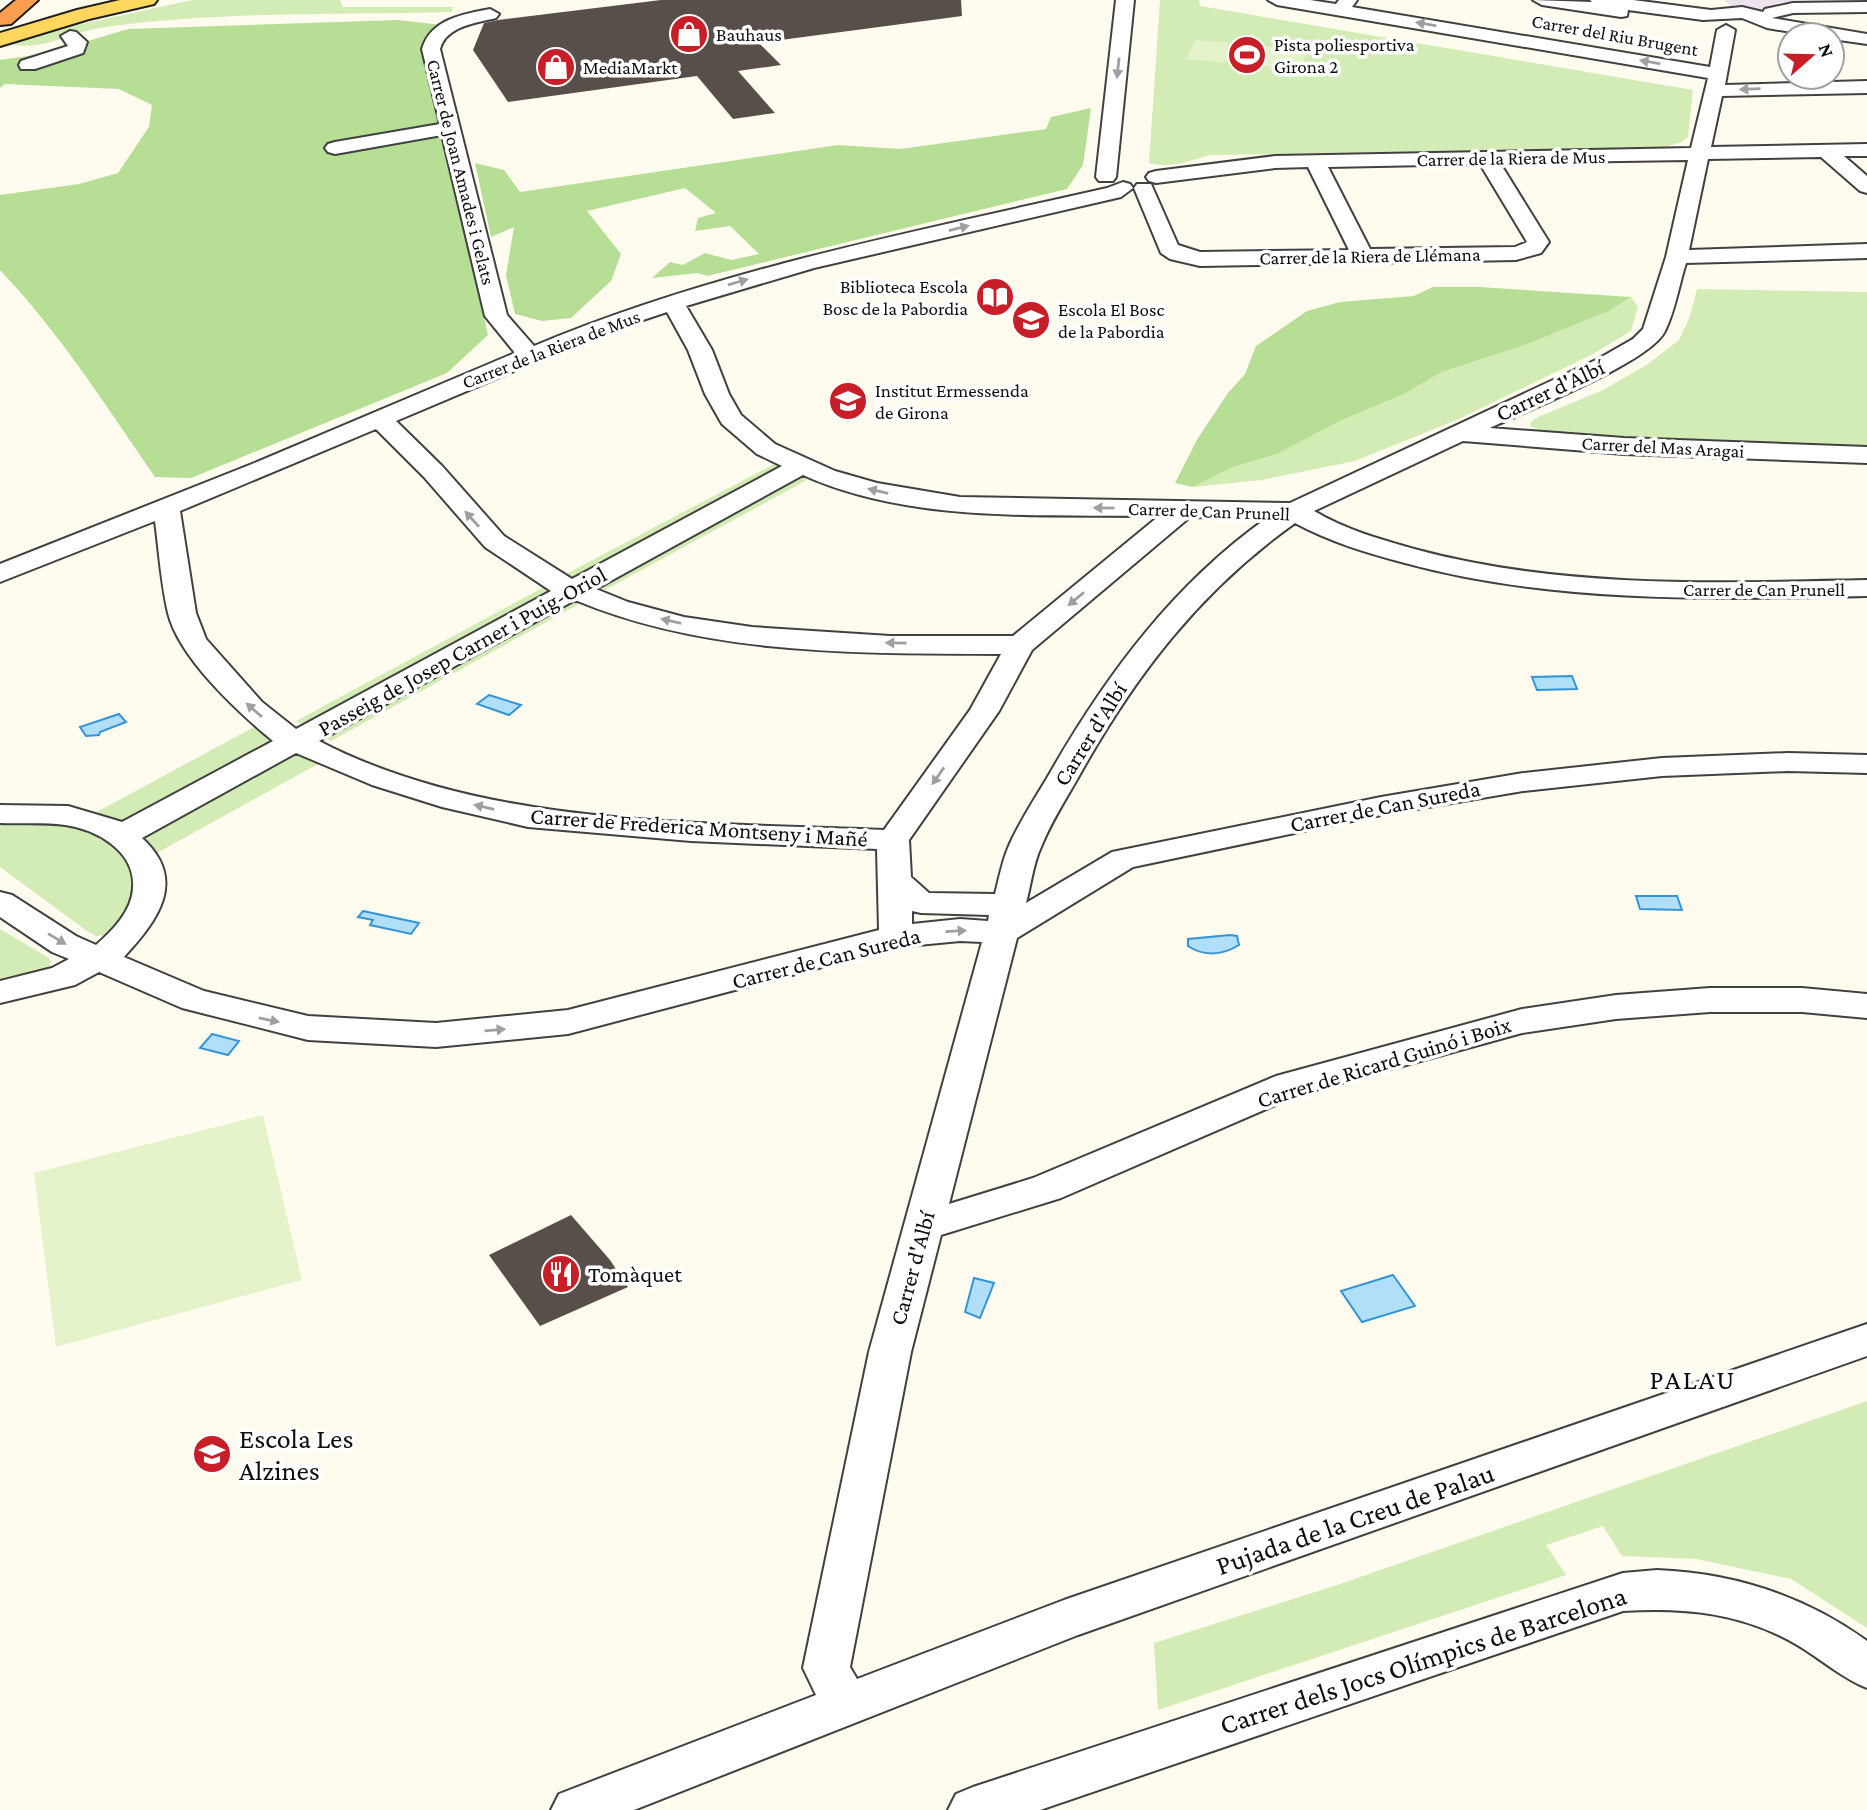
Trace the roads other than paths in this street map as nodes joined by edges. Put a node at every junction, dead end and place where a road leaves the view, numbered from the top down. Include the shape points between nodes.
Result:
1 (28, 0) edge
2 (147, 0) edge
3 (1125, 0) edge
4 (1277, 0) edge
5 (1542, 0) edge
6 (1599, 0) edge
7 (1344, 5) edge
8 (1867, 7) edge
9 (490, 14) dead end
10 (1738, 22) edge
11 (2, 27) edge
12 (1776, 32) edge
13 (70, 36) dead end
14 (1867, 39) edge
15 (1846, 45) edge
16 (1867, 48) edge
17 (28, 65) dead end
18 (1716, 82) junction
19 (1867, 87) edge
20 (450, 128) junction
21 (335, 148) dead end
22 (1867, 150) edge
23 (1826, 151) junction
24 (1700, 154) junction
25 (1487, 158) junction
26 (1315, 162) junction
27 (1133, 178) junction
28 (1867, 187) edge
29 (1867, 251) edge
30 (1363, 256) junction
31 (1677, 257) junction
32 (673, 303) junction
33 (529, 355) junction
34 (380, 419) junction
35 (1460, 433) junction
36 (1867, 455) edge
37 (801, 466) junction
38 (166, 507) junction
39 (1185, 508) junction
40 (1295, 511) junction
41 (0, 574) edge
42 (1867, 588) edge
43 (572, 591) junction
44 (1020, 645) junction
45 (296, 741) junction
46 (1867, 764) edge
47 (0, 814) edge
48 (123, 835) junction
49 (893, 840) junction
50 (895, 881) junction
51 (0, 902) edge
52 (1005, 919) junction
53 (896, 936) junction
54 (99, 960) junction
55 (0, 992) edge
56 (1867, 1006) edge
57 (924, 1226) junction
58 (1867, 1339) edge
59 (1867, 1667) edge
60 (846, 1706) junction
61 (1052, 1797) edge
62 (576, 1810) edge
63 (973, 1810) edge

1 - 11 highway
2 - 11 main road
3 -> 27 street
4 - 7 street, Carrer del Riu Brugent
5 - 10 street
6 - 10 street
18 -> 7 street, Carrer del Riu Brugent
8 - 10 street via 1793,8
9 - 20 street, Carrer de Joan Amades i Gelats via 451,26 432,42
10 - 12 street
10 - 14 street
10 - 18 street, Carrer d'Albí
13 - 17 street via 78,42 77,49
15 - 16 street
19 -> 18 street, Carrer del Riu Brugent
18 - 24 street, Carrer d'Albí
20 - 21 street
20 - 33 street, Carrer de Joan Amades i Gelats via 496,316
22 - 23 street, Carrer de la Riera de Mus
23 - 24 street, Carrer de la Riera de Mus
23 - 28 street
24 - 25 street, Carrer de la Riera de Mus
24 - 31 street, Carrer d'Albí
25 - 26 street, Carrer de la Riera de Mus
25 - 30 street, Carrer de la Riera de Llémana via 1538,242 1533,247 1516,253
26 - 27 street, Carrer de la Riera de Mus via 1275,162
26 - 30 street
27 - 30 street, Carrer de la Riera de Llémana via 1169,248 1189,257
32 -> 27 street, Carrer de la Riera de Mus via 809,262 1114,193
29 - 31 street
31 - 35 street, Carrer d'Albí via 1654,331 1641,344
32 - 33 street, Carrer de la Riera de Mus
32 - 37 street, Carrer de Can Prunell via 732,419 766,449
33 - 34 street, Carrer de la Riera de Mus
34 - 38 street, Carrer de la Riera de Mus
43 -> 34 street via 502,548
35 - 36 street, Carrer del Mas Aragai via 1624,446
35 - 40 street, Carrer d'Albí
39 -> 37 street, Carrer de Can Prunell via 960,505 874,491
37 - 43 street, Passeig de Josep Carner i Puig-Oriol
38 - 41 street, Carrer de la Riera de Mus
45 -> 38 street, Carrer de Frederica Montseny i Mañé via 251,708 193,641 182,613
39 - 40 street, Carrer de Can Prunell
39 -> 44 street
40 - 42 street, Carrer de Can Prunell via 1323,529 1411,558 1497,575 1708,590
40 - 52 street, Carrer d'Albí via 1219,569 1166,622 1089,728 1024,848
44 -> 43 street via 860,643 759,636 645,615
43 - 45 street, Passeig de Josep Carner i Puig-Oriol
44 -> 49 street via 984,711
45 - 48 street, Passeig de Josep Carner i Puig-Oriol
49 -> 45 street, Carrer de Frederica Montseny i Mañé via 691,831 528,817 383,778
46 - 52 street, Carrer de Can Sureda via 1662,766 1510,784 1381,806 1124,859
47 - 48 street via 67,815
48 - 54 street via 148,865 150,898 132,933
49 - 50 street
50 - 52 street via 921,903
50 - 53 street
51 -> 54 street, Carrer de Can Sureda via 64,944
53 -> 52 street, Carrer de Can Sureda via 960,930
52 - 57 street, Carrer d'Albí
54 -> 53 street, Carrer de Can Sureda via 194,1000 251,1016 308,1028 436,1035 568,1022
54 - 55 street via 63,977
56 - 57 street, Carrer de Ricard Guinó i Boix via 1802,1000 1710,1000 1522,1021 1289,1085 1047,1188
57 - 60 street, Carrer d'Albí via 890,1352 826,1668
58 - 60 street, Pujada de la Creu de Palau via 1064,1620
59 - 61 street, Carrer dels Jocs Olímpics de Barcelona via 1818,1632 1760,1605 1700,1591 1632,1591 1605,1596
60 - 62 street, Pujada de la Creu de Palau
61 - 63 street, Carrer dels Jocs Olímpics de Barcelona

